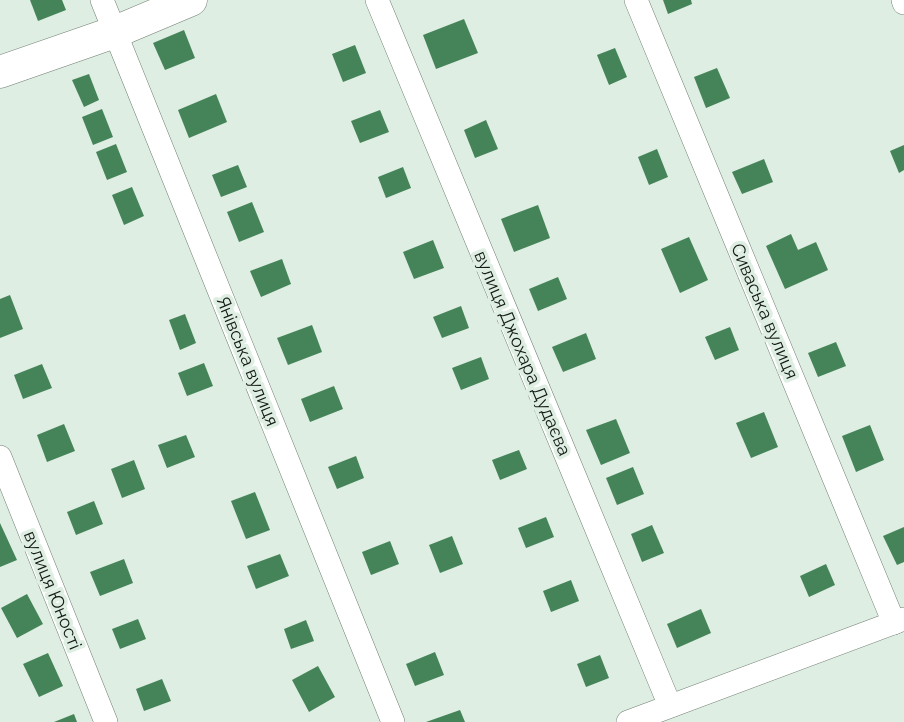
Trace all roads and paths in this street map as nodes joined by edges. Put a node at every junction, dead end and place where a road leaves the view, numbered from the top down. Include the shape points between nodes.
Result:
1 (102, 0) edge
2 (191, 0) edge
3 (377, 0) edge
4 (636, 0) edge
5 (116, 32) junction
6 (0, 72) edge
7 (0, 457) edge
8 (899, 621) edge
9 (670, 706) junction
10 (106, 722) edge
11 (393, 722) edge
12 (628, 722) edge

1 - 5 street, Янівська вулиця
2 - 5 street
3 - 9 street, вулиця Джохара Дудаєва
4 - 8 street, Сиваська вулиця
5 - 6 street
5 - 11 street, Янівська вулиця
7 - 10 street, вулиця Юності
8 - 9 street
9 - 12 street

